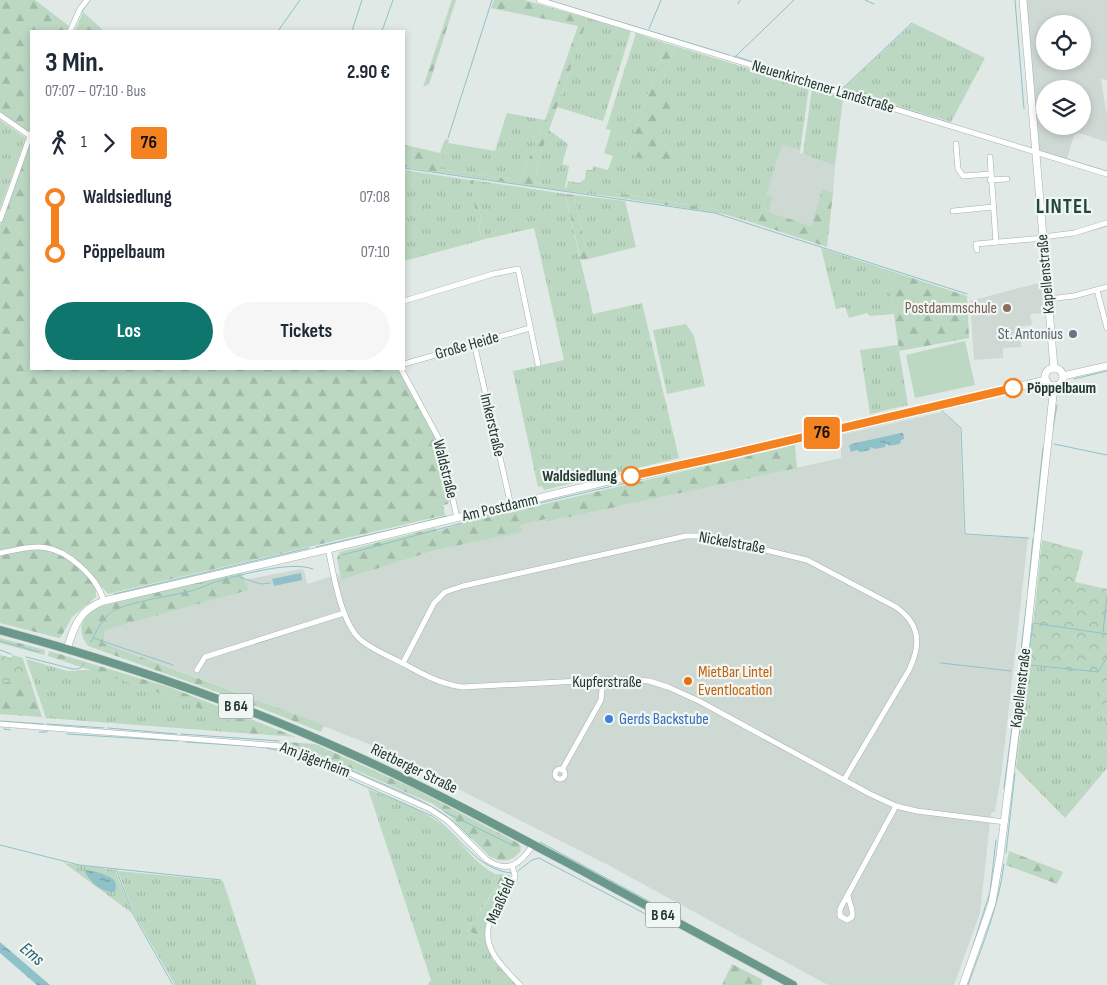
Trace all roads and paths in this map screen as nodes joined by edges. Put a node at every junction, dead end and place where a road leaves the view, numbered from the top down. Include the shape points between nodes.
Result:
1 (87, 0) edge
2 (539, 0) edge
3 (1023, 0) edge
4 (70, 30) edge
5 (0, 115) edge
6 (30, 134) edge
7 (30, 138) edge
8 (956, 144) dead end
9 (1036, 151) junction
10 (990, 157) dead end
11 (1107, 174) edge
12 (990, 177) junction
13 (1007, 179) dead end
14 (993, 208) junction
15 (952, 211) dead end
16 (0, 220) edge
17 (1107, 223) edge
18 (1044, 238) junction
19 (996, 242) junction
20 (977, 250) dead end
21 (1107, 287) edge
22 (1097, 290) junction
23 (1048, 299) junction
24 (405, 301) edge
25 (530, 328) junction
26 (1107, 328) edge
27 (474, 343) junction
28 (405, 364) edge
29 (538, 364) dead end
30 (1107, 366) edge
31 (1054, 368) junction
32 (402, 370) edge
33 (1063, 376) junction
34 (1046, 380) junction
35 (1054, 386) junction
36 (511, 506) junction
37 (457, 518) junction
38 (328, 549) junction
39 (0, 553) edge
40 (104, 601) junction
41 (344, 613) junction
42 (0, 630) edge
43 (67, 649) junction
44 (403, 663) junction
45 (197, 670) dead end
46 (602, 680) junction
47 (0, 724) edge
48 (562, 770) dead end
49 (844, 780) junction
50 (896, 806) junction
51 (1005, 822) junction
52 (533, 845) junction
53 (512, 866) junction
54 (848, 894) junction
55 (520, 985) edge
56 (793, 985) edge
57 (963, 985) edge

1 - 4 street
2 - 9 street, Neuenkirchener Landstraße
3 - 9 street, Kapellenstraße
5 - 6 street
7 - 16 street
8 - 12 street via 958,170 964,176
9 - 11 street, Neuenkirchener Landstraße
9 - 18 street, Kapellenstraße
10 - 12 street
12 - 13 street
12 - 14 street
14 - 15 street
14 - 19 street
17 - 18 street
18 - 19 street
18 - 23 street, Kapellenstraße
19 - 20 street via 976,244
21 - 22 street
22 - 23 street
22 - 26 street
23 - 31 street, Kapellenstraße
24 - 25 street via 518,269
25 - 27 street, Große Heide
25 - 29 street
27 - 28 street, Große Heide
27 - 36 street, Imkerstraße
30 - 33 street
31 - 33 street
31 - 34 street via 1046,374
32 - 37 street, Waldstraße via 440,440
33 - 35 street via 1062,381
34 - 35 street
34 - 36 street, Am Postdamm
35 - 51 street, Kapellenstraße
36 - 37 street, Am Postdamm
37 - 38 street, Am Postdamm
38 - 40 street, Am Postdamm
38 - 41 street, Kupferstraße
39 - 40 street via 37,547 58,550 93,578
40 - 43 street, Am Postdamm via 82,614
41 - 44 street, Kupferstraße via 361,640
41 - 45 street via 205,657
42 - 43 main road, Rietberger Straße / B 64
43 - 52 main road, Rietberger Straße / B 64 via 197,691 302,732 426,789
44 - 46 street, Kupferstraße via 437,681 462,687
44 - 49 street, Nickelstraße via 434,603 446,592 463,586 686,536 703,536 792,555 820,566 896,607 907,616 917,635 917,654 909,670
46 - 48 street via 601,700
46 - 49 street, Kupferstraße via 634,680 668,687
47 - 53 street, Am Jägerheim via 271,744 293,749 430,809 448,821 487,860 499,866
49 - 50 street, Kupferstraße
50 - 51 street, Kupferstraße
50 - 54 street
51 - 57 street, Kapellenstraße via 992,903
52 - 53 street via 524,858
52 - 56 main road, Rietberger Straße / B 64
53 - 55 street, Maaßfeld via 514,880 490,921 488,937 495,958
54 - 54 street via 839,912 847,920 853,912

